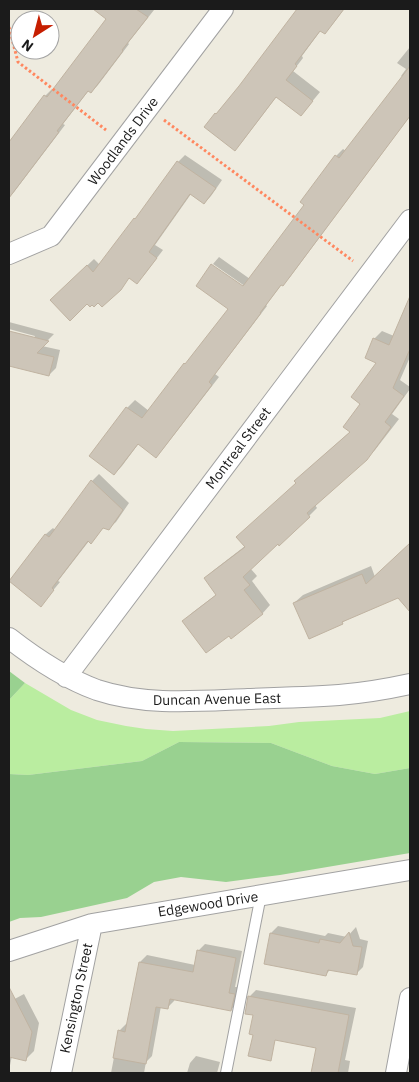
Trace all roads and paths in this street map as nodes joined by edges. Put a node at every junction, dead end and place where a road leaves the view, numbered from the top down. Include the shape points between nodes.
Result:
1 (224, 9) edge
2 (9, 27) edge
3 (148, 108) junction
4 (122, 142) junction
5 (410, 221) edge
6 (9, 254) edge
7 (370, 274) junction
8 (9, 638) edge
9 (66, 676) junction
10 (410, 684) edge
11 (410, 870) edge
12 (261, 895) junction
13 (92, 924) junction
14 (9, 951) edge
15 (410, 998) edge
16 (61, 1073) edge
17 (226, 1073) edge
18 (396, 1073) edge

1 - 3 street, Woodlands Drive
2 - 4 path via 18,62
3 - 4 street, Woodlands Drive
3 - 7 path
4 - 6 street, Woodlands Drive via 51,236
5 - 7 street, Montreal Street
7 - 9 street, Montreal Street
8 - 9 street, Duncan Avenue East
9 - 10 street, Duncan Avenue East via 97,690 122,696 193,701 340,695
11 - 12 street, Edgewood Drive
12 - 13 street, Edgewood Drive
12 - 17 lane
13 - 14 street, Edgewood Drive
13 - 16 street, Kensington Street
15 - 18 street

